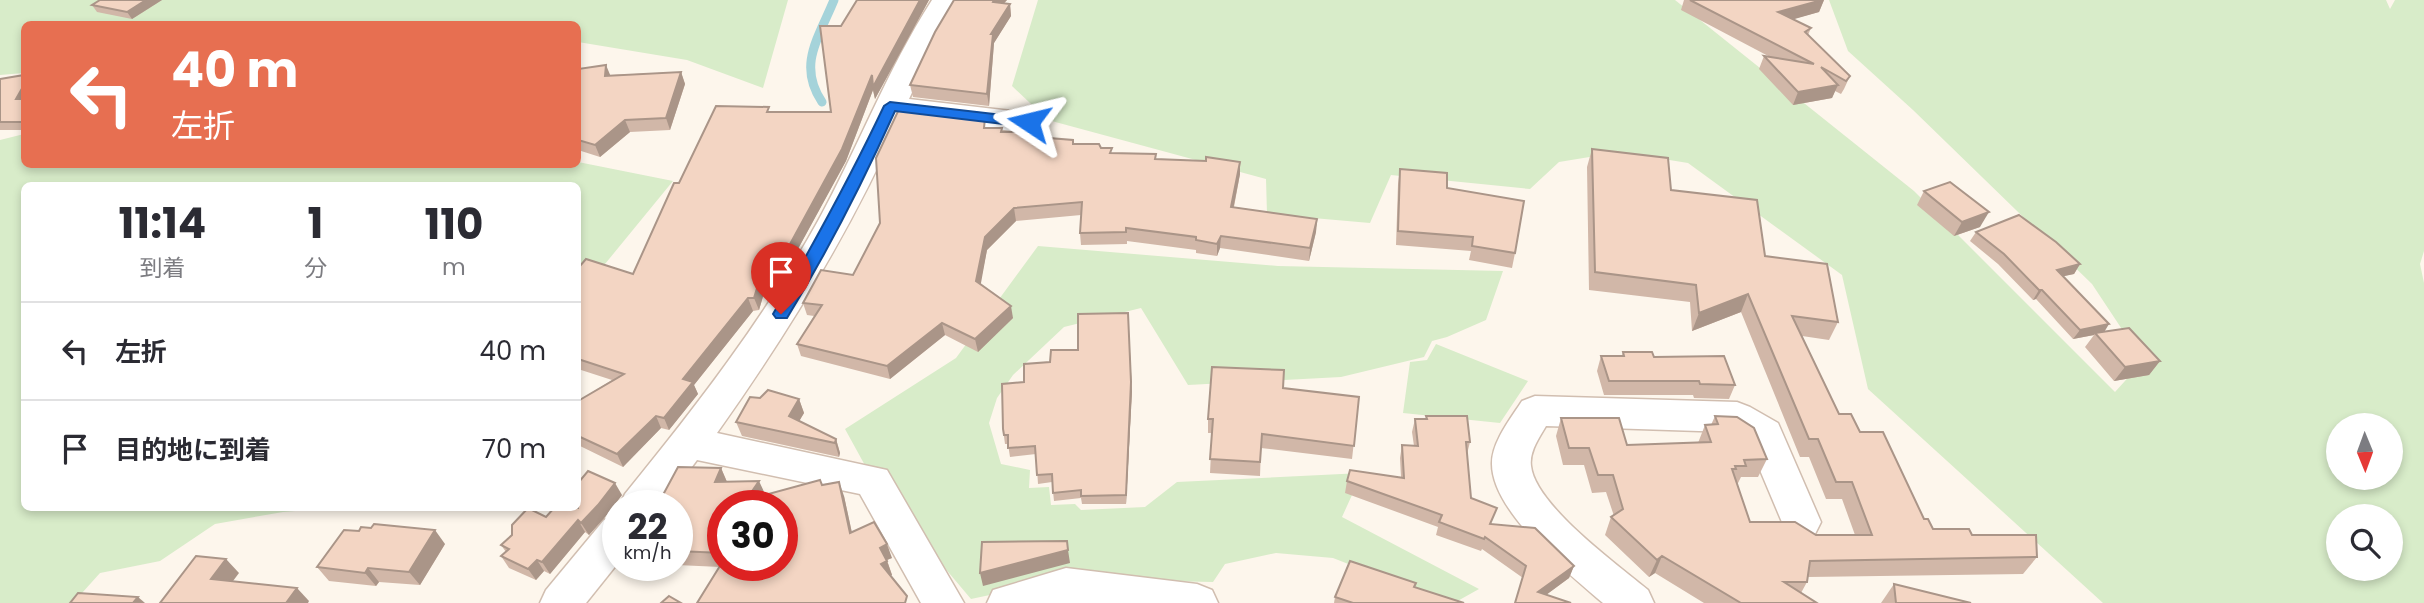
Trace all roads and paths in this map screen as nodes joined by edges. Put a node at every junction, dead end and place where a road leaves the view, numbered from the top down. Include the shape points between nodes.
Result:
1 (946, 0) edge
2 (890, 106) junction
3 (1029, 122) dead end
4 (690, 443) junction
5 (652, 490) edge
6 (1801, 522) edge
7 (602, 552) edge
8 (561, 603) edge
9 (943, 603) edge
10 (1008, 603) edge
11 (1197, 603) edge
12 (1633, 603) edge

1 - 2 street
2 - 3 street
2 - 4 street via 804,277
4 - 5 street
4 - 9 street via 873,481
6 - 12 street via 1765,434 1737,417 1535,411 1510,465 1522,499
7 - 8 street
10 - 11 street via 1066,586

